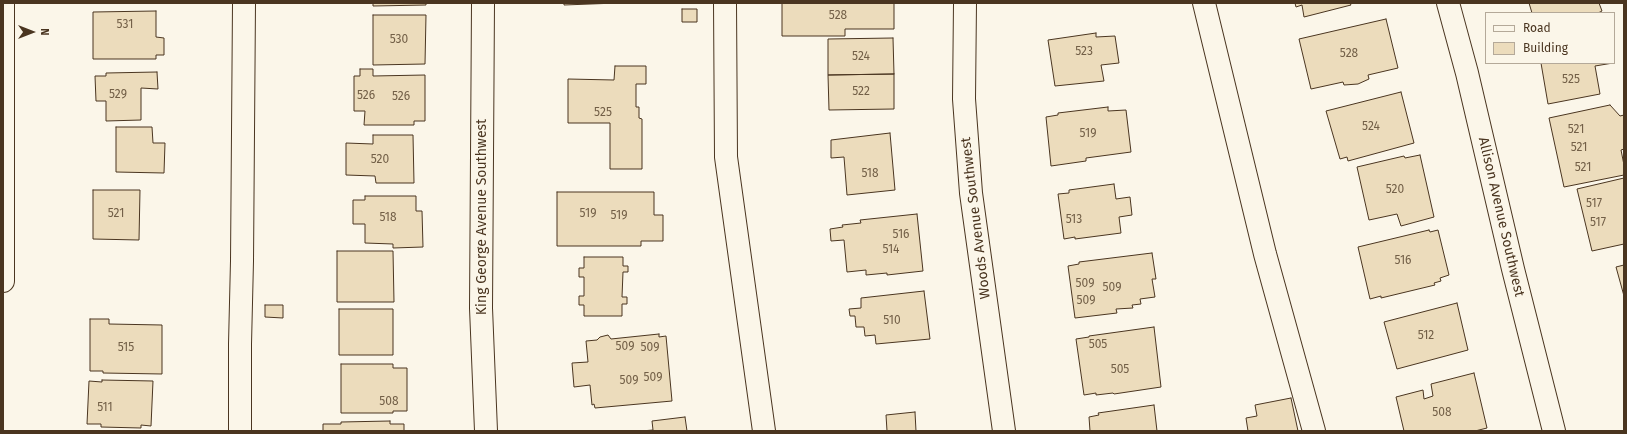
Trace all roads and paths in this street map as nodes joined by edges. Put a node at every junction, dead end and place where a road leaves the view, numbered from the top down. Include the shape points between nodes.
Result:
1 (3, 3) edge
2 (244, 3) edge
3 (484, 3) edge
4 (725, 3) edge
5 (965, 3) edge
6 (1204, 3) edge
7 (1448, 3) edge
8 (3, 281) edge
9 (240, 431) edge
10 (486, 431) edge
11 (764, 431) edge
12 (1004, 431) edge
13 (1314, 431) edge
14 (1554, 431) edge

1 - 8 street
2 - 9 street
3 - 10 street, King George Avenue Southwest via 481,308
4 - 11 street via 726,157
5 - 12 street, Woods Avenue Southwest via 964,100 971,193
6 - 13 street via 1265,254
7 - 14 street, Allison Avenue Southwest

